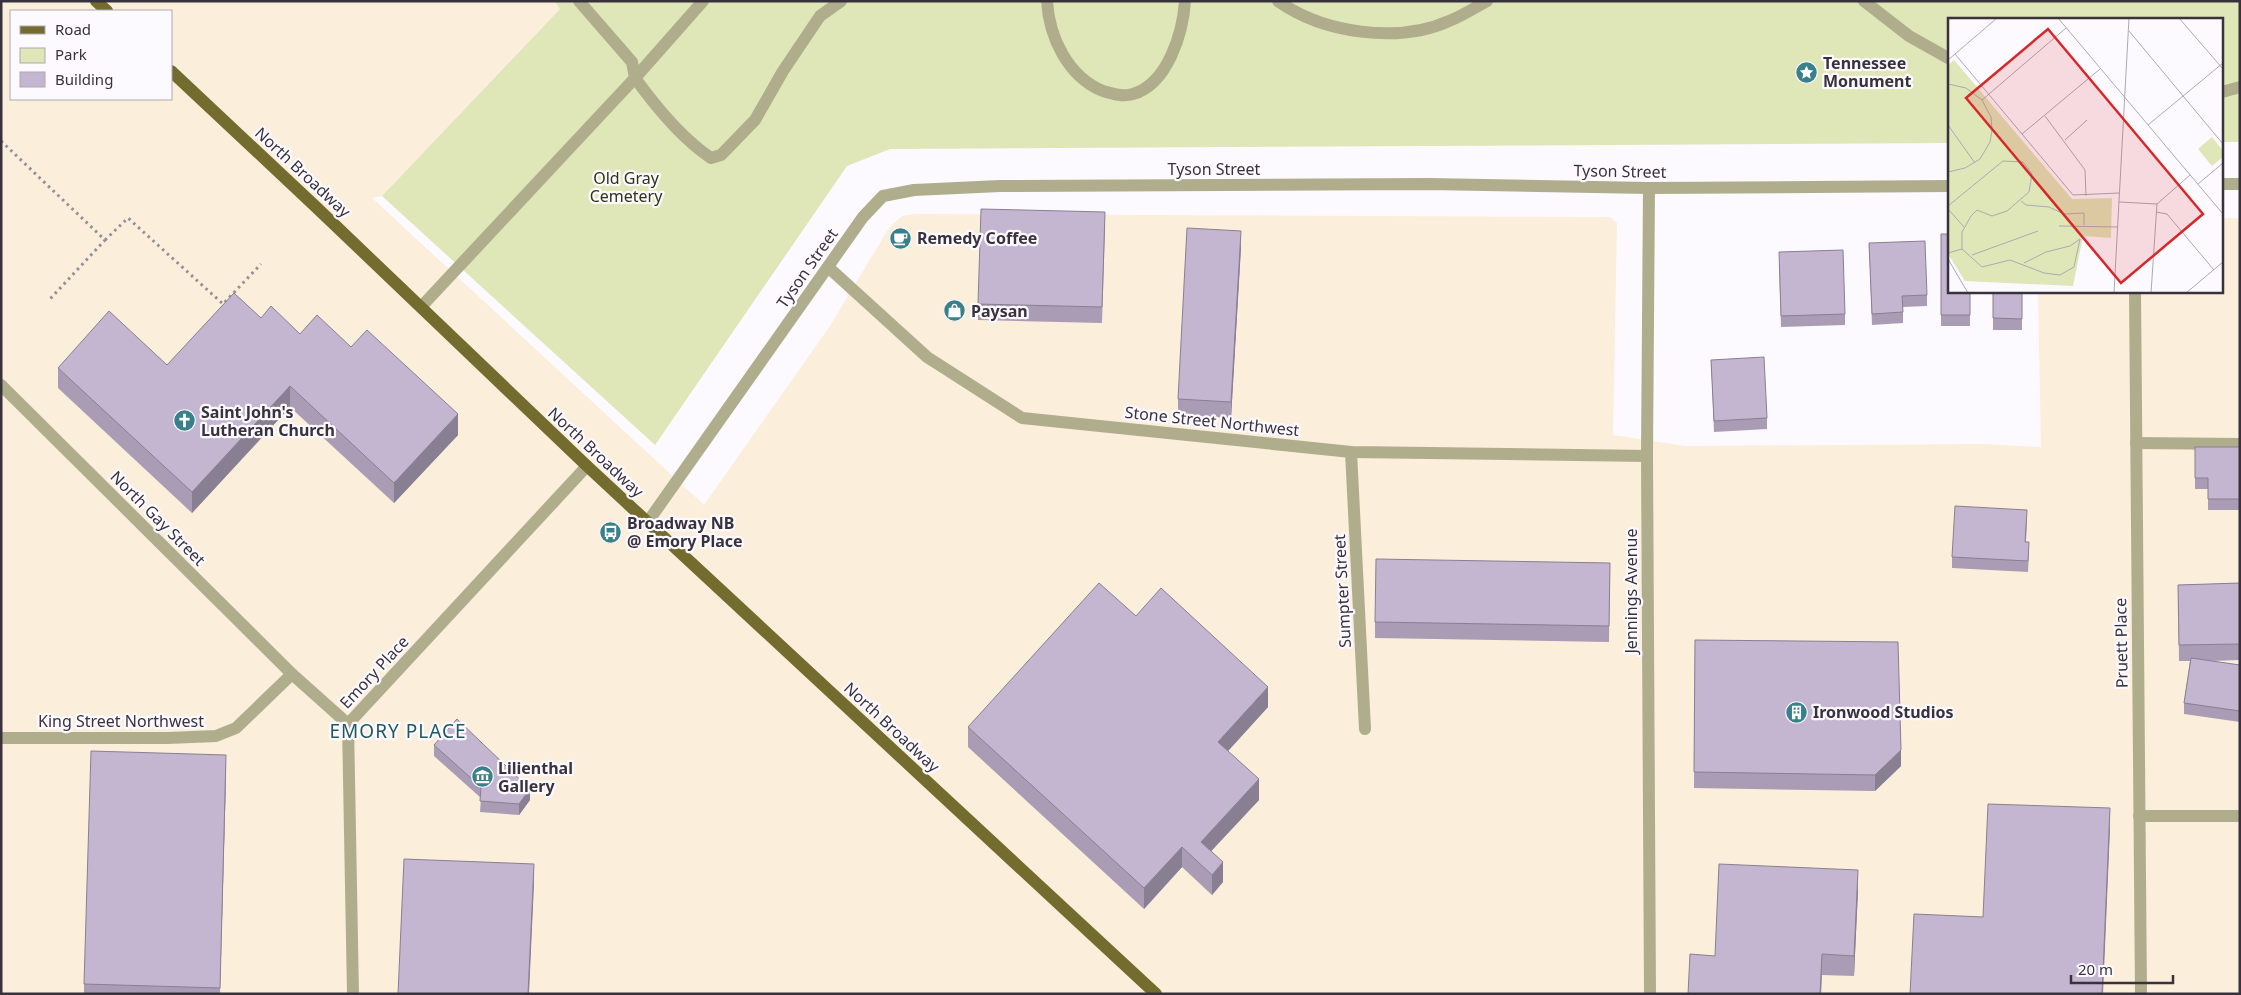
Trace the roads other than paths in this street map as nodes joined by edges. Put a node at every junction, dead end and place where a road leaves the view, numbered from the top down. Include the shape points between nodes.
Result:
1 (96, 1) edge
2 (579, 1) edge
3 (703, 1) edge
4 (841, 1) edge
5 (1047, 1) edge
6 (1185, 1) edge
7 (1278, 1) edge
8 (1487, 1) edge
9 (1864, 1) edge
10 (106, 10) edge
11 (1948, 58) edge
12 (172, 72) edge
13 (635, 78) junction
14 (2240, 88) edge
15 (2224, 92) edge
16 (2224, 184) edge
17 (2240, 184) edge
18 (1948, 186) edge
19 (1649, 188) junction
20 (828, 267) junction
21 (2135, 292) edge
22 (421, 307) junction
23 (1, 385) edge
24 (2136, 443) junction
25 (2240, 444) edge
26 (1351, 452) junction
27 (1647, 456) junction
28 (587, 466) junction
29 (648, 523) junction
30 (292, 674) junction
31 (348, 724) junction
32 (1365, 729) dead end
33 (1, 738) edge
34 (2139, 816) junction
35 (2240, 816) edge
36 (353, 994) edge
37 (1156, 994) edge
38 (1650, 994) edge
39 (2141, 994) edge

1 - 10 main road
2 - 13 street via 632,62
3 - 13 street
4 - 13 street via 820,16 755,120 721,155 711,158 700,151 656,107
5 - 6 street via 1051,26 1065,59 1094,87 1114,95 1134,94 1160,73 1180,36
7 - 8 street via 1291,10 1334,25 1362,32 1393,33 1448,22
9 - 11 street via 1909,36
12 - 22 main road, North Broadway
13 - 22 street
14 - 15 street
16 - 17 street
18 - 19 street, Tyson Street
19 - 20 street, Tyson Street via 1429,184 1000,186 914,190 883,196 863,217
19 - 27 street, Jennings Avenue
20 - 26 street, Stone Street Northwest via 927,357 1022,418
20 - 29 street, Tyson Street
21 - 24 street, Pruett Place
22 - 28 main road, North Broadway
23 - 30 street, North Gay Street
24 - 25 street
24 - 34 street, Pruett Place
26 - 27 street, Stone Street Northwest
26 - 32 street, Sumpter Street
27 - 38 street, Jennings Avenue
28 - 29 main road, North Broadway
28 - 31 street, Emory Place
29 - 37 main road, North Broadway
30 - 31 street
30 - 33 street, King Street Northwest via 236,728 216,736
31 - 36 street, Emory Place
34 - 35 street
34 - 39 street, Pruett Place

